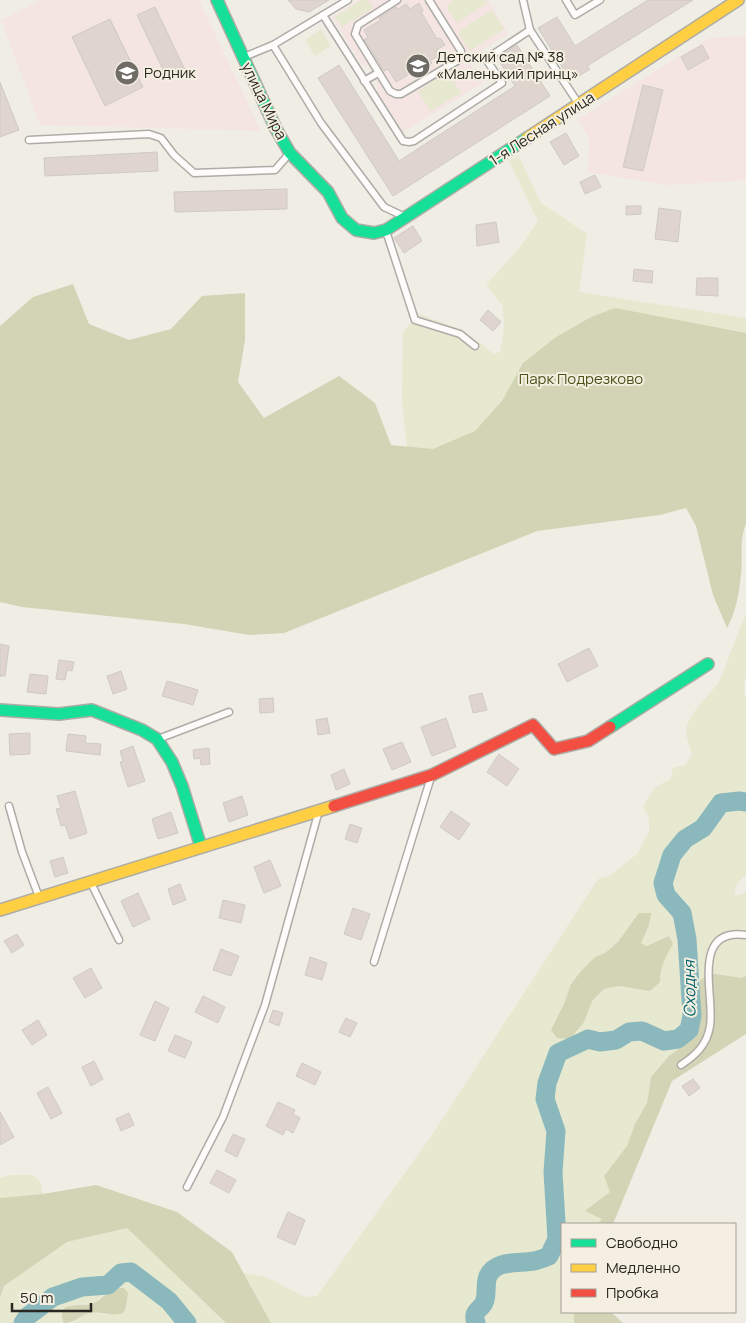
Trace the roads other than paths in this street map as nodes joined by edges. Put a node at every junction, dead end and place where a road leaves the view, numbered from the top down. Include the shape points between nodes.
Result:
1 (217, 0) edge
2 (348, 0) edge
3 (397, 0) edge
4 (429, 0) edge
5 (523, 0) edge
6 (566, 0) edge
7 (600, 0) edge
8 (738, 0) edge
9 (323, 15) junction
10 (530, 30) junction
11 (273, 45) junction
12 (243, 57) junction
13 (378, 73) junction
14 (364, 81) junction
15 (579, 104) junction
16 (28, 140) dead end
17 (290, 153) junction
18 (406, 217) junction
19 (342, 218) joint
20 (386, 230) junction
21 (475, 346) dead end
22 (708, 664) dead end
23 (0, 710) edge
24 (229, 712) dead end
25 (157, 739) junction
26 (432, 775) junction
27 (9, 806) dead end
28 (318, 810) junction
29 (201, 848) junction
30 (90, 882) junction
31 (39, 898) junction
32 (0, 910) edge
33 (746, 935) edge
34 (119, 940) dead end
35 (374, 962) dead end
36 (681, 1065) dead end
37 (187, 1187) dead end

1 - 12 street, улица Мира
2 - 9 lane
3 - 13 lane via 360,23 356,29 357,38
4 - 13 lane via 461,51 460,58 401,94 390,91
5 - 10 lane
6 - 7 lane via 575,15
8 - 15 street, 1-я Лесная улица
9 - 11 lane
9 - 14 lane
10 - 14 lane via 486,59 502,83 414,141 400,138
10 - 15 lane
11 - 12 lane
11 - 18 lane via 321,123 384,207
12 - 17 street, улица Мира
13 - 14 lane
15 - 18 street, 1-я Лесная улица
16 - 17 lane via 149,134 161,138 194,173 275,170
17 - 19 street, улица Мира via 328,192
18 - 20 street, 1-я Лесная улица
19 - 20 street, 1-я Лесная улица via 356,230 374,234
20 - 21 lane via 415,320 460,334
22 - 26 street via 588,741 554,749 533,725
23 - 25 street via 60,714 92,710
24 - 25 lane
25 - 29 street via 182,786
26 - 28 street
26 - 35 lane
27 - 31 lane
28 - 29 street
28 - 37 lane via 265,1005 223,1117
29 - 30 street
30 - 31 street
30 - 34 lane
31 - 32 street
33 - 36 lane via 726,937 715,944 709,968 710,1026 696,1055

